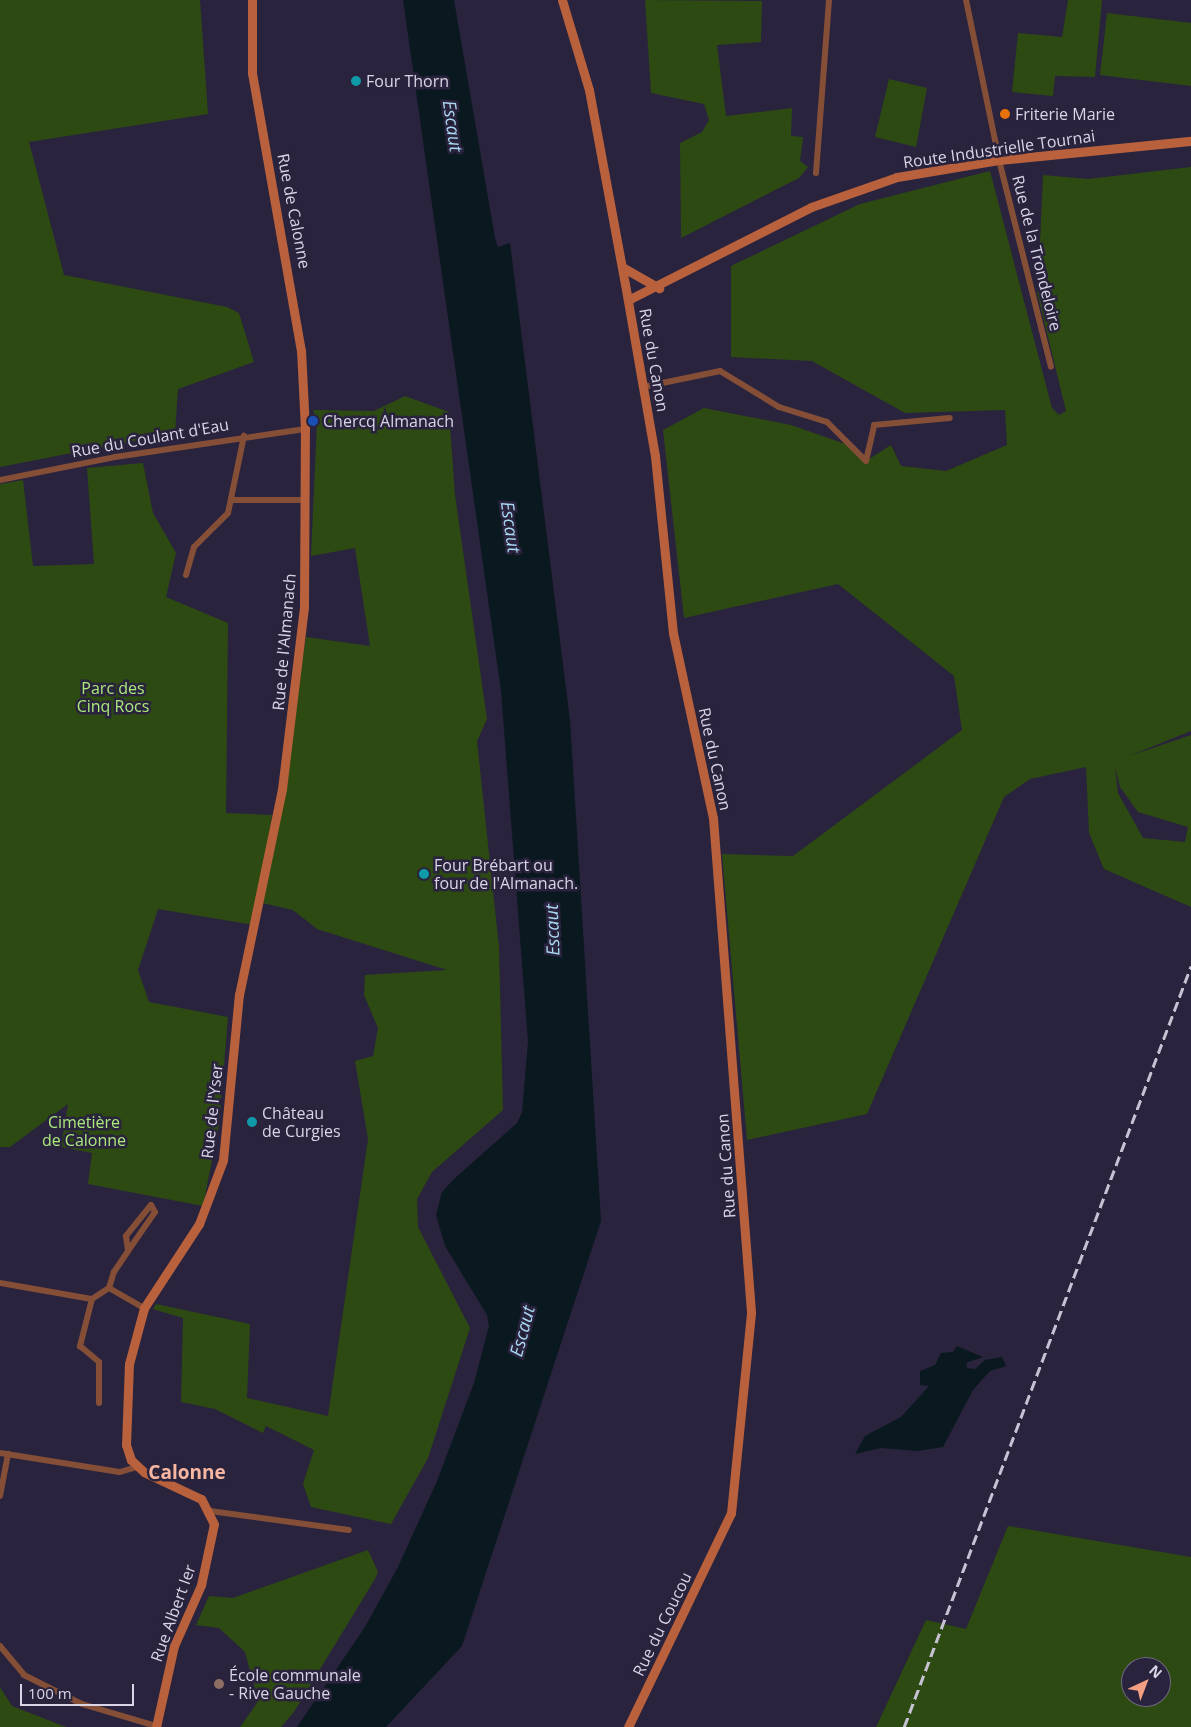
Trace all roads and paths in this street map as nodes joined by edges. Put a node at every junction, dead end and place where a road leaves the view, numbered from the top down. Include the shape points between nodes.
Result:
1 (252, 0) edge
2 (562, 0) edge
3 (829, 0) edge
4 (966, 0) edge
5 (1191, 141) edge
6 (999, 160) junction
7 (816, 173) dead end
8 (622, 267) junction
9 (659, 288) junction
10 (628, 300) junction
11 (1051, 367) dead end
12 (644, 387) junction
13 (950, 418) dead end
14 (305, 429) junction
15 (244, 436) junction
16 (0, 480) edge
17 (232, 500) junction
18 (306, 500) junction
19 (186, 575) dead end
20 (268, 855) joint
21 (128, 1251) junction
22 (0, 1283) edge
23 (109, 1288) junction
24 (92, 1299) junction
25 (144, 1308) junction
26 (99, 1403) dead end
27 (0, 1452) edge
28 (8, 1454) junction
29 (136, 1467) junction
30 (0, 1496) edge
31 (210, 1511) junction
32 (349, 1530) dead end
33 (723, 1534) joint
34 (0, 1646) edge
35 (156, 1726) edge
36 (628, 1727) edge

1 - 14 main road, Rue de Calonne via 252,73 292,280
2 - 8 main road, Rue du Canon via 589,90
3 - 7 street
4 - 6 street, Rue de la Trondeloire
5 - 6 main road, Route Industrielle Tournai
6 - 9 main road, Route Industrielle Tournai via 940,169 858,189 811,207
6 - 11 street, Rue de la Trondeloire
8 - 9 main road
8 - 10 main road, Rue du Canon
9 - 10 main road, Route Industrielle Tournai
10 - 12 main road, Rue du Canon
12 - 13 street via 720,371 779,407 827,422 866,461 874,425
12 - 33 main road, Rue du Canon via 656,456 673,633 713,818 741,1147 751,1313 731,1513
14 - 15 street, Rue du Coulant d'Eau
14 - 18 main road, Rue de l'Almanach
15 - 16 street, Rue du Coulant d'Eau
15 - 17 street
17 - 18 street
17 - 19 street via 228,513 194,546
18 - 20 main road, Rue de l'Almanach via 298,671
20 - 25 main road, Rue de l'Yser via 239,995 220,1172 199,1224
21 - 21 street via 155,1212 151,1205 126,1236
21 - 23 street
22 - 24 street
23 - 24 street
23 - 25 street
24 - 26 street via 80,1346 84,1353 99,1362
25 - 29 main road, Rue de l'Yser via 129,1364 126,1445
27 - 28 street
28 - 29 street via 120,1472
28 - 30 street
29 - 31 main road via 194,1495
31 - 32 street
31 - 35 main road, Rue Albert Ier via 214,1524 206,1570 174,1646
33 - 36 main road, Rue du Coucou
34 - 35 street via 24,1675 82,1704

